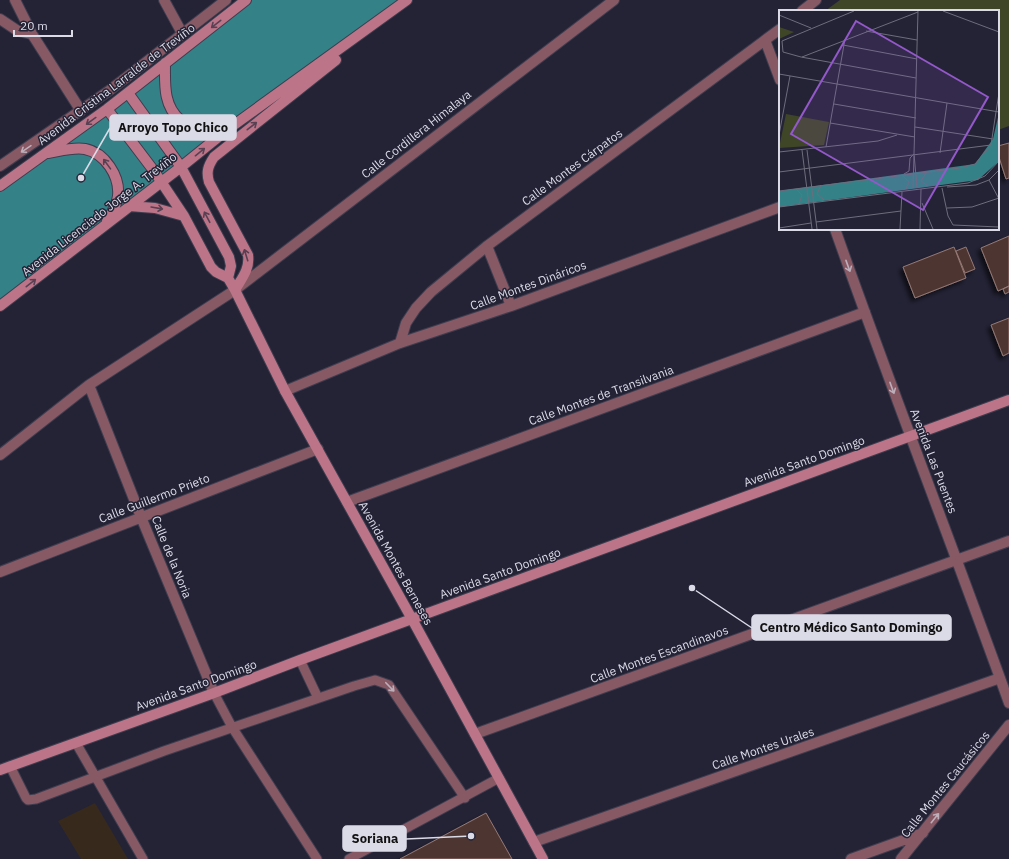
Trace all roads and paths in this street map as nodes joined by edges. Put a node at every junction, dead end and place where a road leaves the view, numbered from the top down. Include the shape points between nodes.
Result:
1 (15, 0) edge
2 (164, 0) edge
3 (226, 0) edge
4 (246, 0) edge
5 (407, 0) edge
6 (614, 0) edge
7 (816, 0) edge
8 (803, 10) edge
9 (387, 15) junction
10 (0, 19) edge
11 (779, 29) edge
12 (182, 33) junction
13 (32, 34) junction
14 (765, 40) junction
15 (165, 63) junction
16 (779, 77) edge
17 (128, 93) junction
18 (107, 109) junction
19 (81, 111) junction
20 (227, 130) junction
21 (46, 154) junction
22 (0, 166) edge
23 (181, 167) junction
24 (161, 182) junction
25 (0, 186) edge
26 (129, 206) junction
27 (779, 207) edge
28 (184, 216) junction
29 (105, 225) junction
30 (835, 230) edge
31 (487, 246) junction
32 (228, 278) junction
33 (235, 290) junction
34 (0, 306) edge
35 (511, 306) junction
36 (865, 312) junction
37 (400, 343) junction
38 (89, 384) junction
39 (286, 390) junction
40 (1009, 400) edge
41 (910, 436) junction
42 (318, 449) junction
43 (0, 455) edge
44 (347, 502) junction
45 (141, 517) junction
46 (1009, 541) edge
47 (958, 560) junction
48 (0, 572) edge
49 (412, 619) junction
50 (300, 660) junction
51 (1000, 678) junction
52 (214, 693) junction
53 (318, 698) junction
54 (1009, 703) edge
55 (1009, 725) edge
56 (232, 727) junction
57 (475, 734) junction
58 (76, 743) junction
59 (10, 766) junction
60 (0, 770) edge
61 (96, 777) junction
62 (499, 778) junction
63 (465, 798) junction
64 (923, 833) junction
65 (534, 842) junction
66 (142, 859) edge
67 (317, 859) edge
68 (348, 859) edge
69 (543, 859) edge
70 (851, 859) edge
71 (901, 859) edge

1 - 13 street
2 - 12 street
3 - 12 street
4 -> 15 main road, Avenida Cristina Larralde de Treviño
5 - 9 main road, Avenida Licenciado Jorge A. Treviño
6 - 33 street, Calle Cordillera Himalaya
7 - 8 street
9 - 20 main road, Avenida Licenciado Jorge A. Treviño
33 -> 9 main road via 246,272 248,255 209,182 208,167 214,157 360,41
10 - 13 street via 18,30
11 - 14 street, Calle Montes Cárpatos
12 - 19 street
13 - 19 street
14 - 16 street
14 - 31 street, Calle Montes Cárpatos
15 - 17 main road, Avenida Cristina Larralde de Treviño
15 - 20 main road via 168,105 172,113 191,128
17 - 18 main road, Avenida Cristina Larralde de Treviño
17 - 23 main road
18 -> 21 main road, Avenida Cristina Larralde de Treviño
18 - 24 main road, Avenida Montes Berneses
19 -> 22 street
23 -> 20 main road, Avenida Licenciado Jorge A. Treviño
21 - 25 main road, Avenida Cristina Larralde de Treviño
29 -> 21 main road via 118,198 118,187 106,160 86,149 77,148
23 - 24 main road, Avenida Licenciado Jorge A. Treviño
32 -> 23 main road via 231,266 229,257
24 - 26 main road, Avenida Licenciado Jorge A. Treviño
24 - 28 main road, Avenida Montes Berneses
26 -> 28 main road via 155,208
26 - 29 main road, Avenida Licenciado Jorge A. Treviño
27 - 35 street, Calle Montes Dináricos
28 - 32 main road, Avenida Montes Berneses via 211,267
34 -> 29 main road, Avenida Licenciado Jorge A. Treviño
30 -> 36 street, Avenida Las Puentes
31 - 35 street
31 - 37 street, Calle Montes Cárpatos via 431,292 416,308 406,322
32 - 33 main road, Avenida Montes Berneses
33 - 38 street, Calle Cordillera Himalaya
33 - 39 main road, Avenida Montes Berneses
35 - 37 street, Calle Montes Dináricos
36 -> 41 street, Avenida Las Puentes
36 - 44 street, Calle Montes de Transilvania
37 - 39 street, Calle Montes Dináricos
38 - 43 street, Calle Cordillera Himalaya
38 - 45 street, Calle de la Noria
39 - 42 main road, Avenida Montes Berneses
40 - 41 main road, Avenida Santo Domingo
41 - 47 street, Avenida Las Puentes
41 - 49 main road, Avenida Santo Domingo
42 - 44 main road, Avenida Montes Berneses
42 - 45 street, Calle Guillermo Prieto
44 - 49 main road, Avenida Montes Berneses
45 - 48 street, Calle Guillermo Prieto
45 - 52 street, Calle de la Noria
46 - 47 street, Calle Montes Escandinavos
47 - 51 street, Avenida Las Puentes
47 - 57 street, Calle Montes Escandinavos
49 - 50 main road, Avenida Santo Domingo
49 - 57 main road, Avenida Montes Berneses
50 - 52 main road, Avenida Santo Domingo
50 - 53 lane
51 - 54 street, Avenida Las Puentes
51 - 65 street, Calle Montes Urales
52 - 56 lane
52 - 58 main road, Avenida Santo Domingo
53 - 56 lane
53 -> 63 lane via 375,680 390,685
64 -> 55 street, Calle Montes Caucásicos
56 - 61 lane
56 - 67 lane
57 - 62 main road, Avenida Montes Berneses
58 - 59 main road, Avenida Santo Domingo
58 - 61 lane
59 - 60 main road, Avenida Santo Domingo
59 - 61 lane via 28,800 36,800
61 - 66 lane
62 - 63 lane
62 - 65 main road, Avenida Montes Berneses
63 - 68 lane
64 - 70 street
64 - 71 street, Calle Montes Caucásicos
65 - 69 main road, Avenida Montes Berneses

